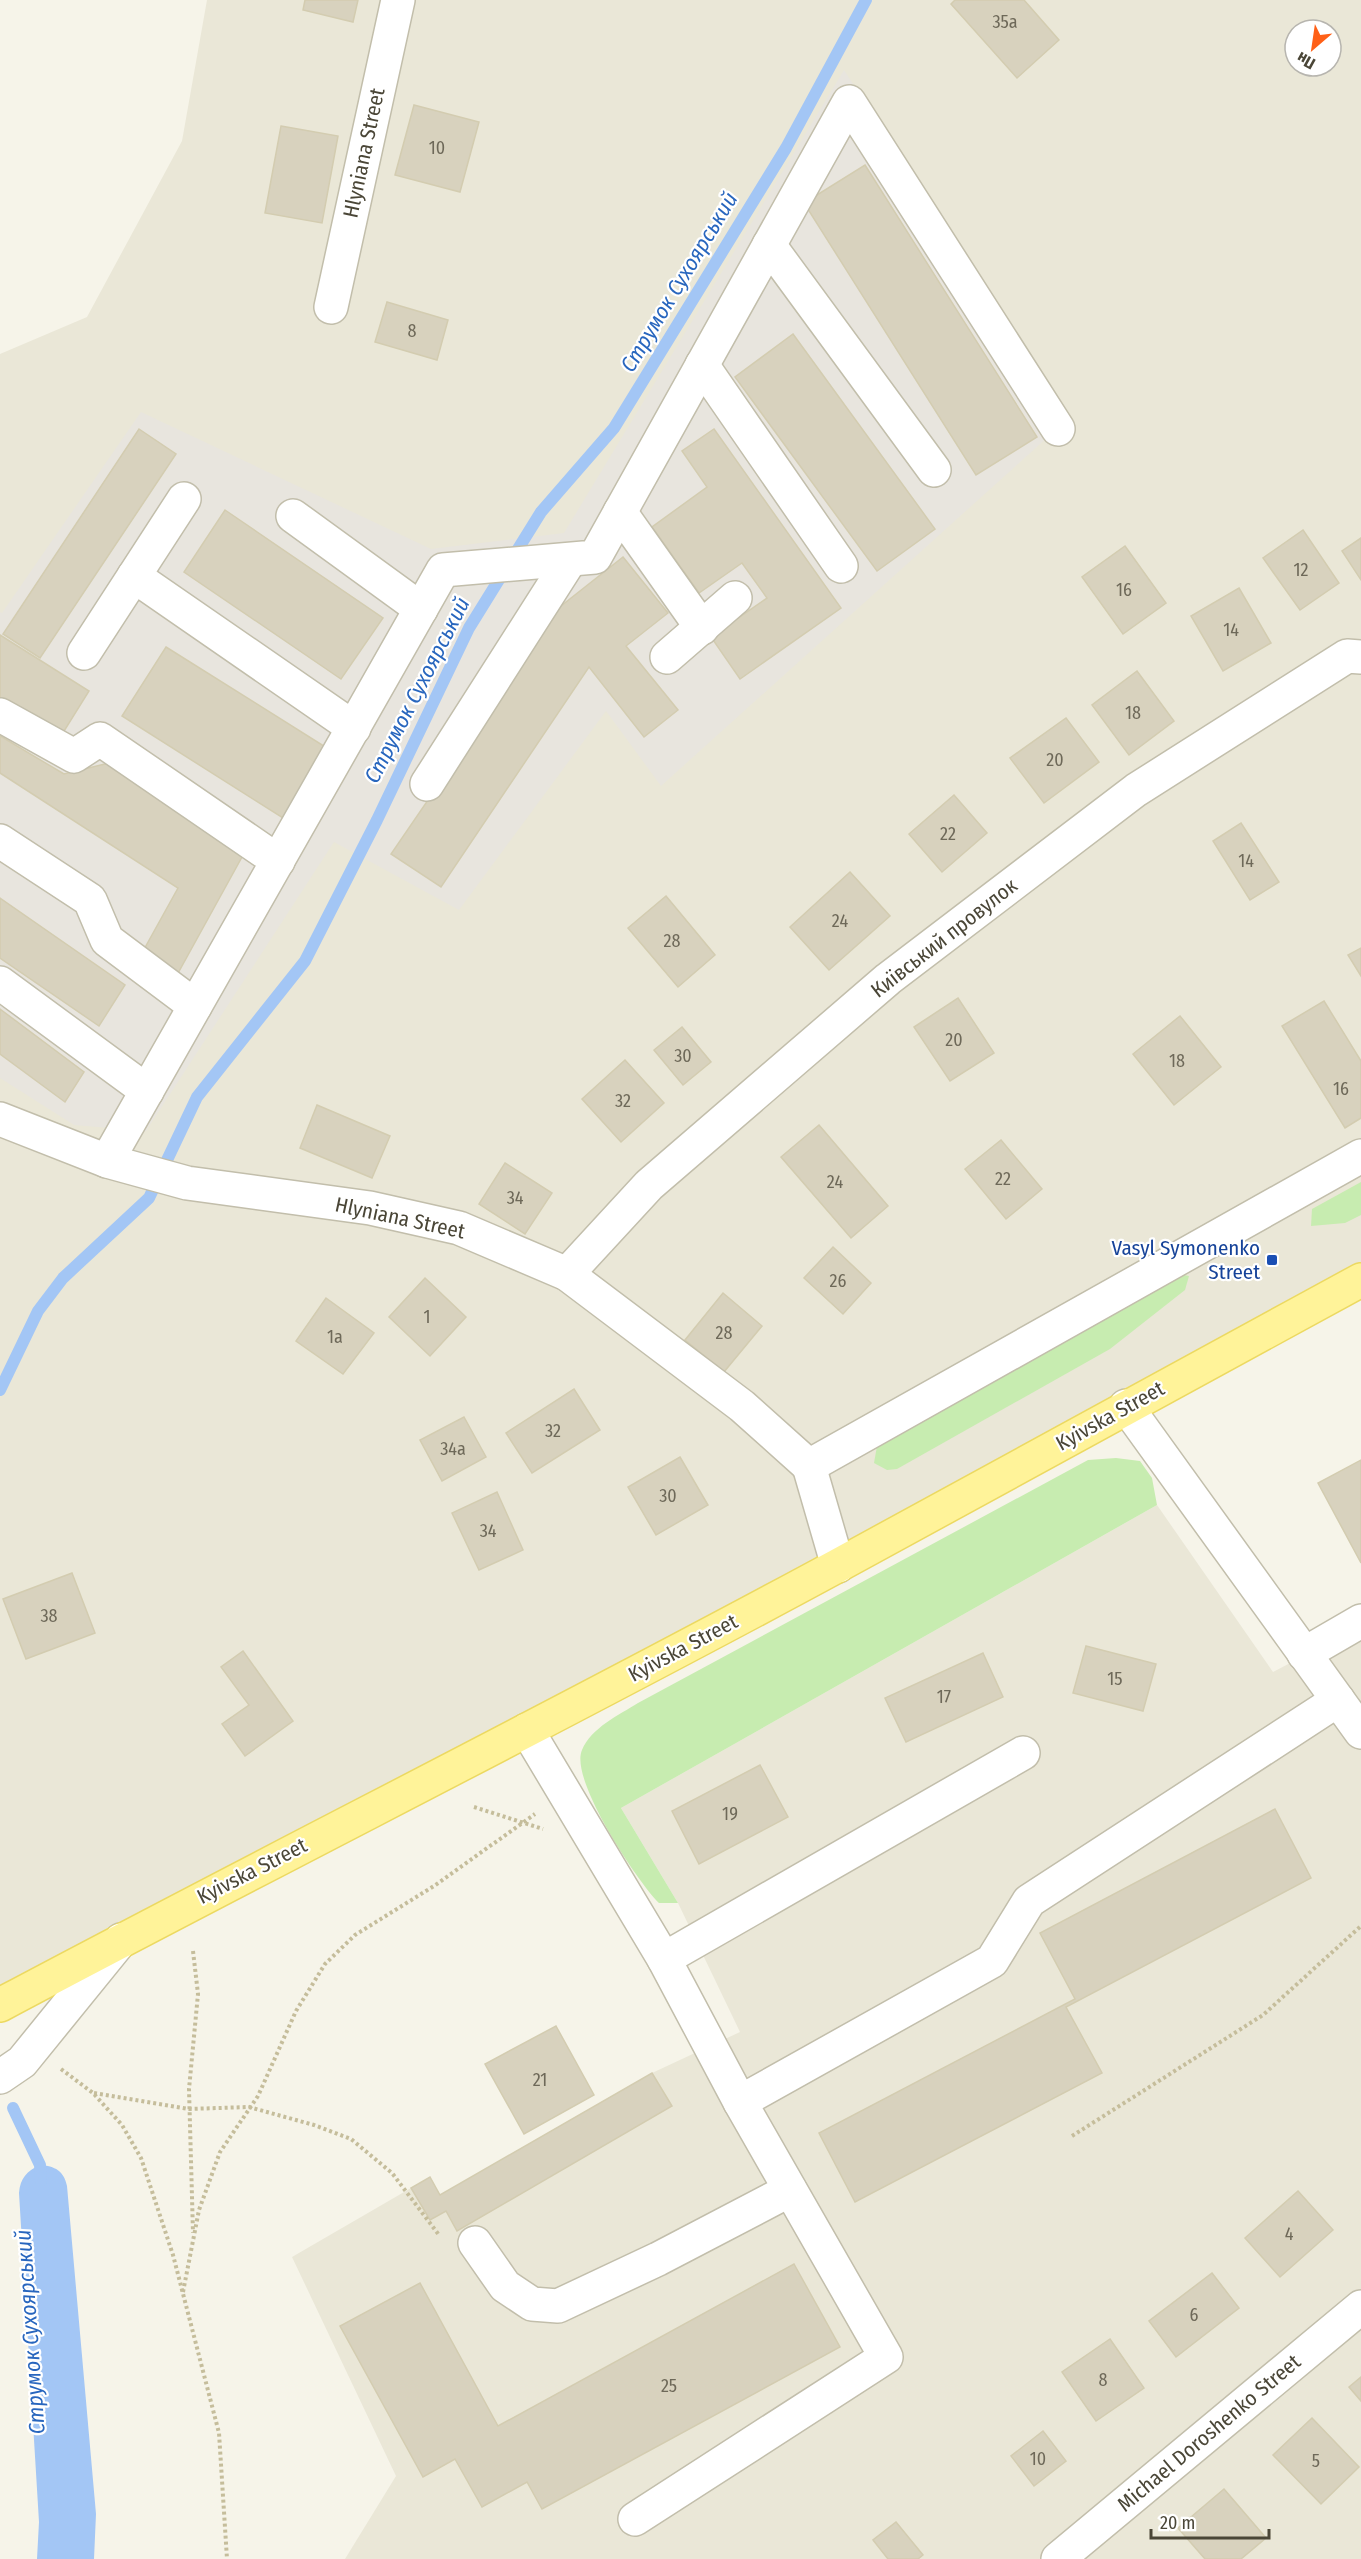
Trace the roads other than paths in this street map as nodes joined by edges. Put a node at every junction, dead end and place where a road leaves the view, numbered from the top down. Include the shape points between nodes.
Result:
1 (398, 0) edge
2 (769, 245) junction
3 (331, 307) dead end
4 (702, 365) junction
5 (1058, 429) dead end
6 (934, 470) dead end
7 (184, 499) dead end
8 (620, 512) junction
9 (293, 516) dead end
10 (557, 561) junction
11 (841, 566) dead end
12 (134, 576) junction
13 (735, 598) dead end
14 (421, 609) junction
15 (702, 628) junction
16 (84, 653) dead end
17 (667, 657) dead end
18 (1361, 657) edge
19 (0, 715) edge
20 (354, 728) junction
21 (427, 784) dead end
22 (0, 841) edge
23 (278, 861) junction
24 (0, 983) edge
25 (195, 1006) junction
26 (147, 1091) junction
27 (0, 1119) edge
28 (1361, 1156) edge
29 (121, 1165) junction
30 (567, 1274) junction
31 (1361, 1280) edge
32 (1126, 1406) junction
33 (809, 1466) junction
34 (838, 1566) junction
35 (1361, 1621) edge
36 (1304, 1654) junction
37 (1338, 1700) junction
38 (527, 1730) junction
39 (1361, 1732) edge
40 (1023, 1753) dead end
41 (120, 1940) junction
42 (664, 1959) junction
43 (0, 2005) edge
44 (0, 2077) edge
45 (740, 2102) junction
46 (790, 2190) junction
47 (475, 2243) road end
48 (1361, 2307) edge
49 (635, 2519) dead end
50 (1058, 2559) edge

1 - 3 street, Hlyniana Street
2 - 4 street
2 - 5 street via 849,102
2 - 6 street
4 - 8 street
4 - 11 street
7 - 12 street
8 - 10 street via 595,557
8 - 15 street
9 - 14 street
10 - 14 street via 443,570
10 - 21 street
12 - 16 street
12 - 20 street
13 - 15 street
14 - 20 street
15 - 17 street
18 - 30 street, Київський провулок via 1347,656 1136,790 888,978 649,1185
19 - 23 street via 74,756 100,739
20 - 23 street
22 - 25 street via 90,900 107,940
23 - 25 street
24 - 26 street
25 - 26 street
26 - 29 street
27 - 29 street, Hlyniana Street
28 - 33 street
29 - 30 street, Hlyniana Street via 187,1183 370,1209 459,1228
30 - 33 street, Hlyniana Street via 742,1406
31 - 32 main road, Kyivska Street
32 - 34 main road, Kyivska Street
32 - 36 street
33 - 34 street
34 - 38 main road, Kyivska Street
35 - 36 street
36 - 37 street
37 - 39 street
37 - 45 street via 1029,1900 992,1961
38 - 41 main road, Kyivska Street
38 - 42 street
40 - 42 street
41 - 43 main road, Kyivska Street
41 - 44 street via 22,2062
42 - 45 street
45 - 46 street
46 - 47 street via 558,2306 532,2304 505,2286
46 - 49 street via 886,2357
48 - 50 street, Michael Doroshenko Street

